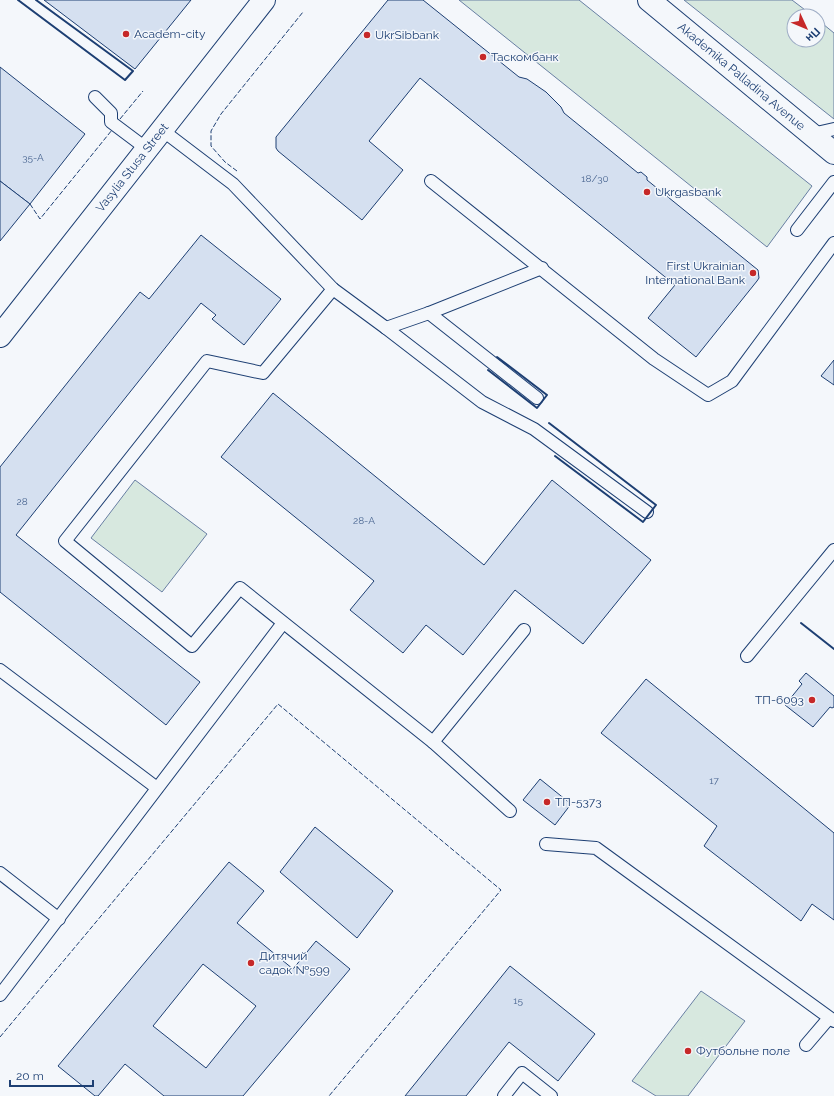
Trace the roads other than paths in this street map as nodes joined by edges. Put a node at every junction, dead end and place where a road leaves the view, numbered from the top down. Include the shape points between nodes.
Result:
1 (264, 0) edge
2 (649, 0) edge
3 (95, 97) dead end
4 (834, 129) edge
5 (162, 130) junction
6 (812, 134) junction
7 (147, 149) junction
8 (834, 153) edge
9 (431, 181) dead end
10 (834, 182) edge
11 (798, 230) dead end
12 (834, 243) edge
13 (542, 268) junction
14 (333, 288) junction
15 (429, 313) junction
16 (386, 328) junction
17 (0, 336) edge
18 (537, 398) dead end
19 (647, 512) dead end
20 (834, 550) edge
21 (284, 623) junction
22 (524, 630) dead end
23 (747, 656) dead end
24 (0, 670) edge
25 (433, 742) junction
26 (157, 788) junction
27 (510, 811) dead end
28 (546, 844) dead end
29 (0, 873) edge
30 (58, 919) junction
31 (0, 995) edge
32 (831, 1019) edge
33 (806, 1045) dead end
34 (504, 1096) edge
35 (551, 1096) edge

1 - 5 street, Vasylia Stusa Street
2 - 6 street, Akademika Palladina Avenue
3 - 7 lane via 111,113 111,122
4 - 6 lane
5 - 7 street, Vasylia Stusa Street
5 - 14 lane via 233,184
6 - 8 street, Akademika Palladina Avenue
7 - 17 street, Vasylia Stusa Street
9 - 13 lane
10 - 11 lane
12 - 13 lane via 732,381 708,395 654,359
13 - 15 lane
14 - 16 lane
14 - 21 lane via 263,373 207,361 65,541 192,646 240,588
15 - 16 lane
15 - 18 lane
16 - 19 lane via 482,402 534,429
20 - 23 lane
21 - 25 lane
21 - 26 lane
22 - 25 lane
24 - 26 lane
25 - 27 lane
26 - 30 lane
28 - 32 lane via 596,848
29 - 30 lane
30 - 31 lane
32 - 33 lane
34 - 35 lane via 522,1073

